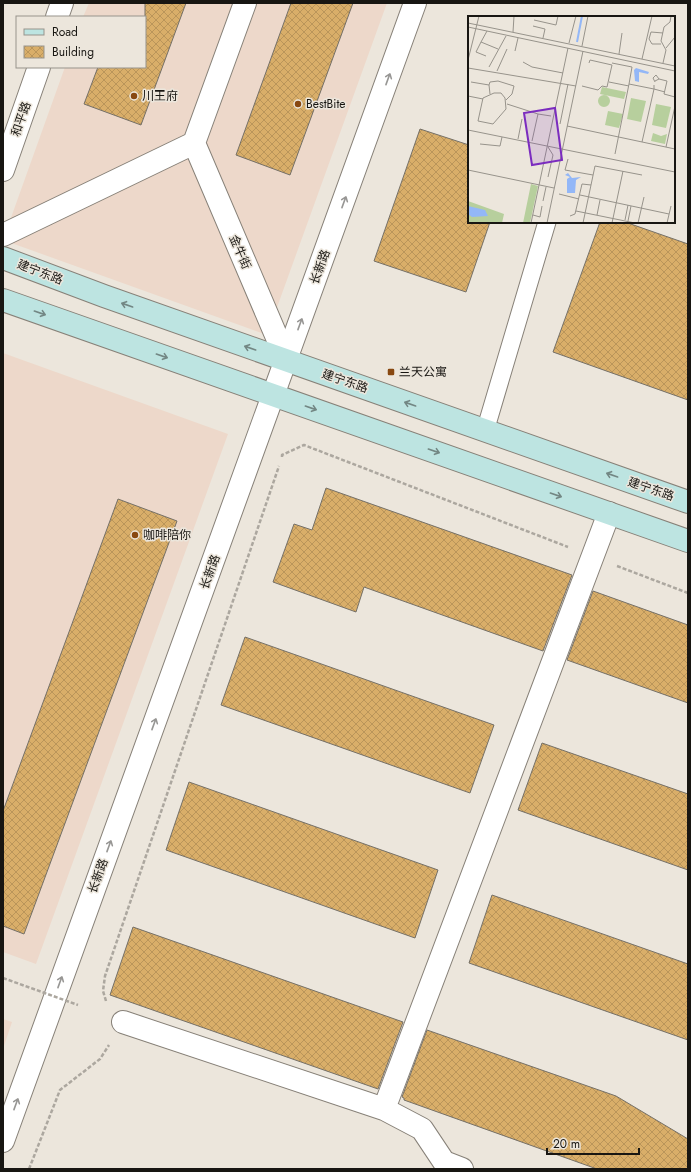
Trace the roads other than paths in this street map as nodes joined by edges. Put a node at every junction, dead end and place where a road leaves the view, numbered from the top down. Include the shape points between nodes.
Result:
1 (62, 3) edge
2 (245, 3) edge
3 (415, 3) edge
4 (57, 16) edge
5 (39, 68) edge
6 (194, 143) junction
7 (3, 170) edge
8 (547, 223) edge
9 (3, 234) edge
10 (3, 258) edge
11 (3, 300) edge
12 (287, 361) junction
13 (274, 395) junction
14 (485, 430) junction
15 (688, 502) edge
16 (608, 513) junction
17 (688, 541) edge
18 (123, 1022) road end
19 (384, 1109) junction
20 (3, 1141) edge
21 (462, 1169) edge

1 - 4 street
2 - 6 street
12 -> 3 street, 长新路
5 - 7 street, 和平路
6 - 9 street
6 - 12 street, 金牛街
8 - 14 lane
12 -> 10 main road, 建宁东路
11 -> 13 main road
12 - 13 street, 长新路
14 -> 12 main road, 建宁东路
13 -> 16 main road
20 -> 13 street, 长新路
15 -> 14 main road, 建宁东路
16 - 17 main road
16 - 19 street
18 - 19 street
19 - 21 street via 422,1129 444,1162

